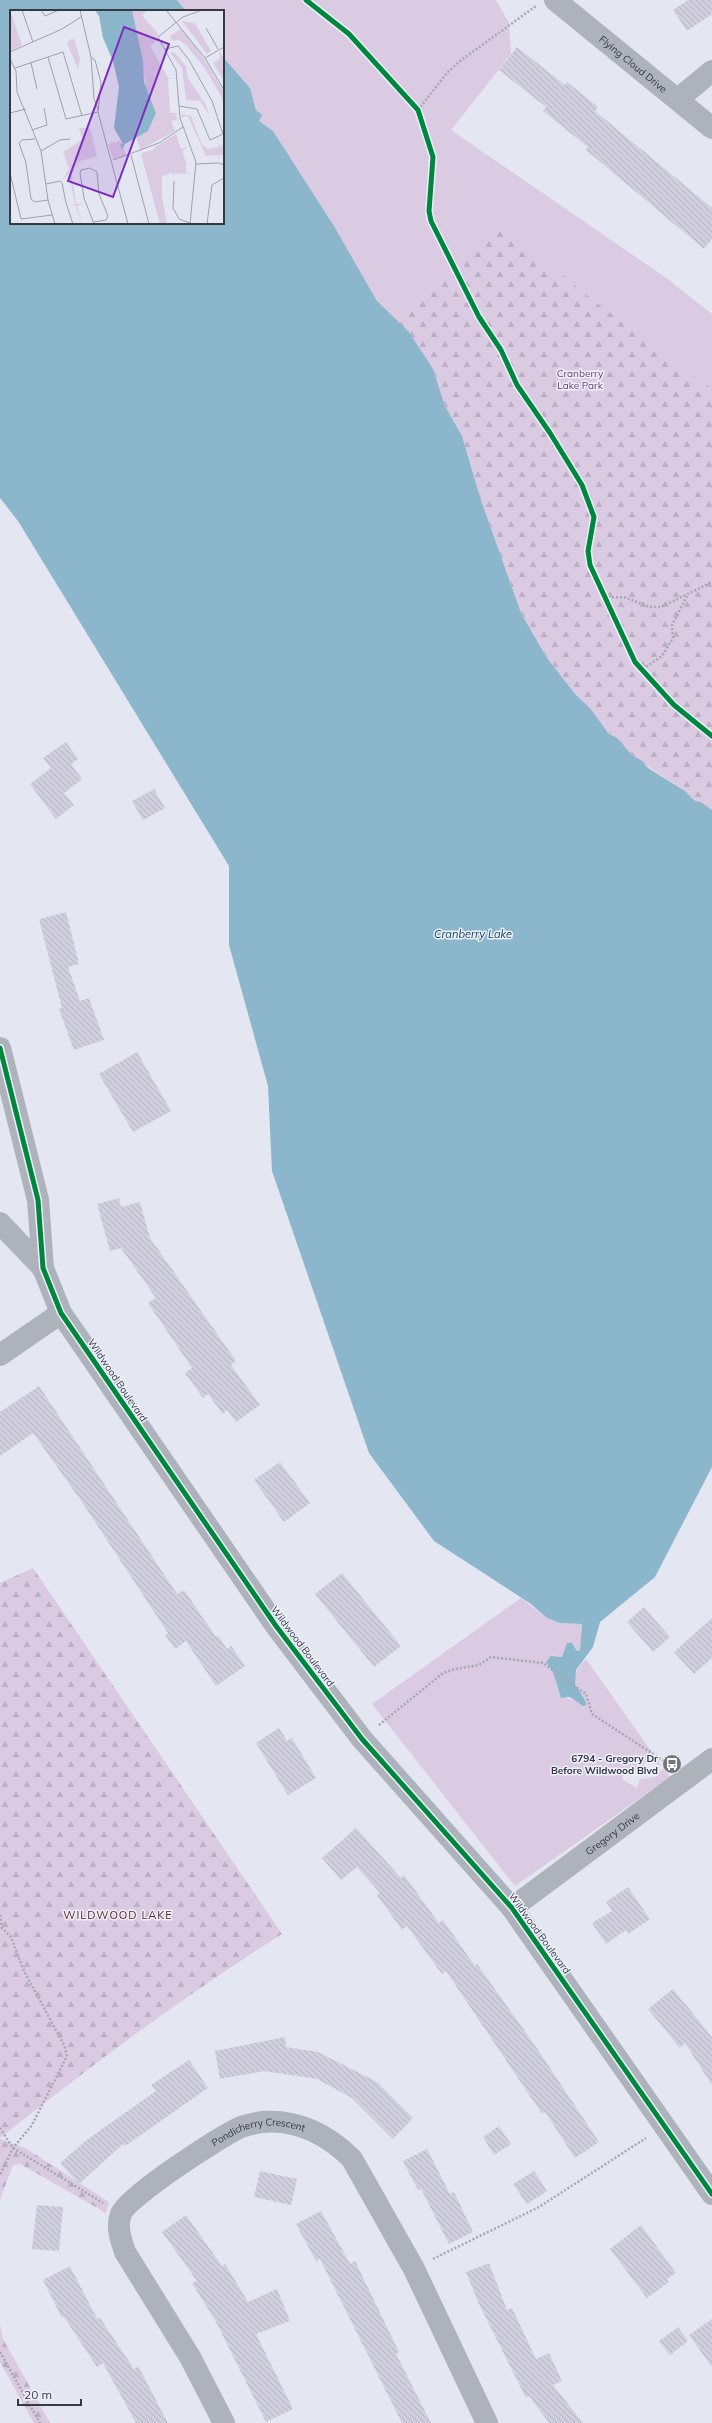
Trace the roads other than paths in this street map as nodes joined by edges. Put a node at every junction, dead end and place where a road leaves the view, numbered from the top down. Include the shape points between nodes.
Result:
1 (546, 2) edge
2 (712, 71) edge
3 (678, 99) junction
4 (712, 128) edge
5 (0, 1048) edge
6 (0, 1223) edge
7 (43, 1268) junction
8 (61, 1313) junction
9 (0, 1355) edge
10 (712, 1759) edge
11 (512, 1908) junction
12 (712, 2194) edge
13 (224, 2423) edge
14 (487, 2423) edge

1 - 3 street, Flying Cloud Drive
2 - 3 street
3 - 4 street, Flying Cloud Drive
5 - 7 street, Wildwood Boulevard via 38,1200
6 - 7 street, Wildwood Boulevard
7 - 8 street, Wildwood Boulevard
8 - 9 street
8 - 11 street, Wildwood Boulevard via 276,1626 362,1739
10 - 11 street, Gregory Drive
11 - 12 street, Wildwood Boulevard
13 - 14 street, Pondicherry Crescent via 190,2357 125,2252 118,2233 121,2214 128,2203 142,2192 242,2127 262,2122 285,2123 321,2134 338,2145 352,2159 414,2269

